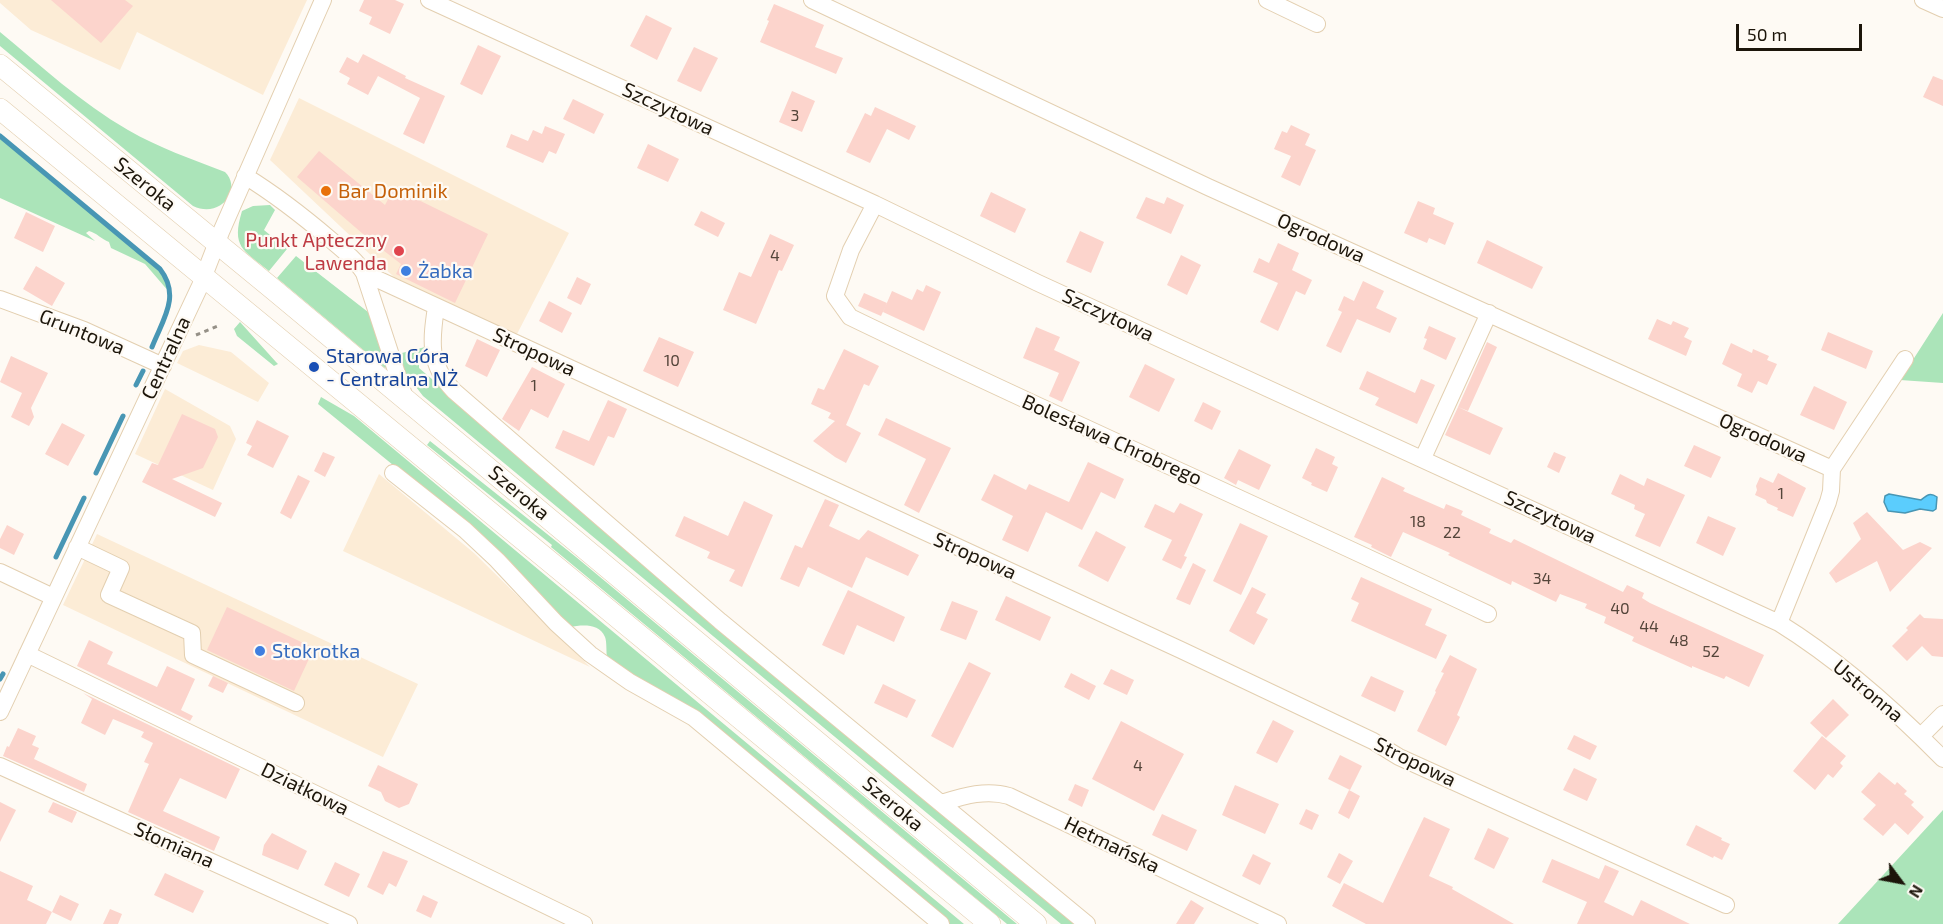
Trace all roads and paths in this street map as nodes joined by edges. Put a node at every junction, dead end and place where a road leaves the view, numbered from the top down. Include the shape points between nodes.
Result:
1 (323, 0) edge
2 (429, 0) edge
3 (812, 0) edge
4 (1267, 0) edge
5 (1923, 0) edge
6 (1943, 9) edge
7 (1317, 24) dead end
8 (0, 65) edge
9 (0, 109) edge
10 (245, 176) junction
11 (874, 204) junction
12 (217, 242) junction
13 (364, 273) junction
14 (203, 277) junction
15 (0, 299) edge
16 (436, 307) junction
17 (1489, 313) junction
18 (218, 326) dead end
19 (186, 338) dead end
20 (1905, 359) dead end
21 (163, 366) junction
22 (405, 398) junction
23 (1423, 458) junction
24 (1832, 469) junction
25 (393, 473) dead end
26 (77, 547) junction
27 (0, 572) edge
28 (53, 597) junction
29 (1488, 614) dead end
30 (1784, 626) junction
31 (27, 654) junction
32 (296, 703) dead end
33 (0, 712) edge
34 (1943, 714) edge
35 (1921, 736) junction
36 (1943, 759) edge
37 (0, 766) edge
38 (941, 803) junction
39 (1726, 905) dead end
40 (349, 924) edge
41 (584, 924) edge
42 (941, 924) edge
43 (990, 924) edge
44 (1036, 924) edge
45 (1088, 924) edge
46 (1278, 924) edge

1 - 10 street, Centralna
2 - 11 street, Szczytowa
3 - 17 street, Ogrodowa via 1208,187
4 - 7 street
5 - 6 street
8 - 12 main road, Szeroka
9 - 14 main road, Szeroka
10 - 12 street, Centralna
10 - 13 street, Stropowa via 316,227
11 - 23 street, Szczytowa
11 - 29 street, Bolesława Chrobrego via 851,250 835,296 850,317
12 - 14 street, Centralna
12 - 22 main road, Szeroka
13 - 16 street, Stropowa
13 - 22 street
14 - 21 street, Centralna
14 - 43 main road, Szeroka
15 - 21 street, Gruntowa via 84,330
16 - 38 street, Szeroka via 434,359 440,375 454,391 720,621
16 - 39 street, Stropowa via 1181,650 1399,757
17 - 23 street
17 - 24 street, Ogrodowa
18 - 19 path
20 - 24 street, Ogrodowa
21 - 26 street, Centralna
22 - 44 main road, Szeroka
23 - 30 street, Szczytowa
24 - 30 street, Ogrodowa via 1828,502
25 - 42 street via 465,530 590,654 703,724
26 - 28 street, Centralna
26 - 32 street via 121,568 109,595 192,633 192,655
27 - 28 street
28 - 31 street, Centralna
30 - 35 street, Ustronna via 1849,673
31 - 33 street, Centralna
31 - 41 street, Działkowa
34 - 35 street
35 - 36 street, Ustronna
37 - 40 street, Słomiana
38 - 45 street, Szeroka
38 - 46 street, Hetmańska via 991,792 1010,796

